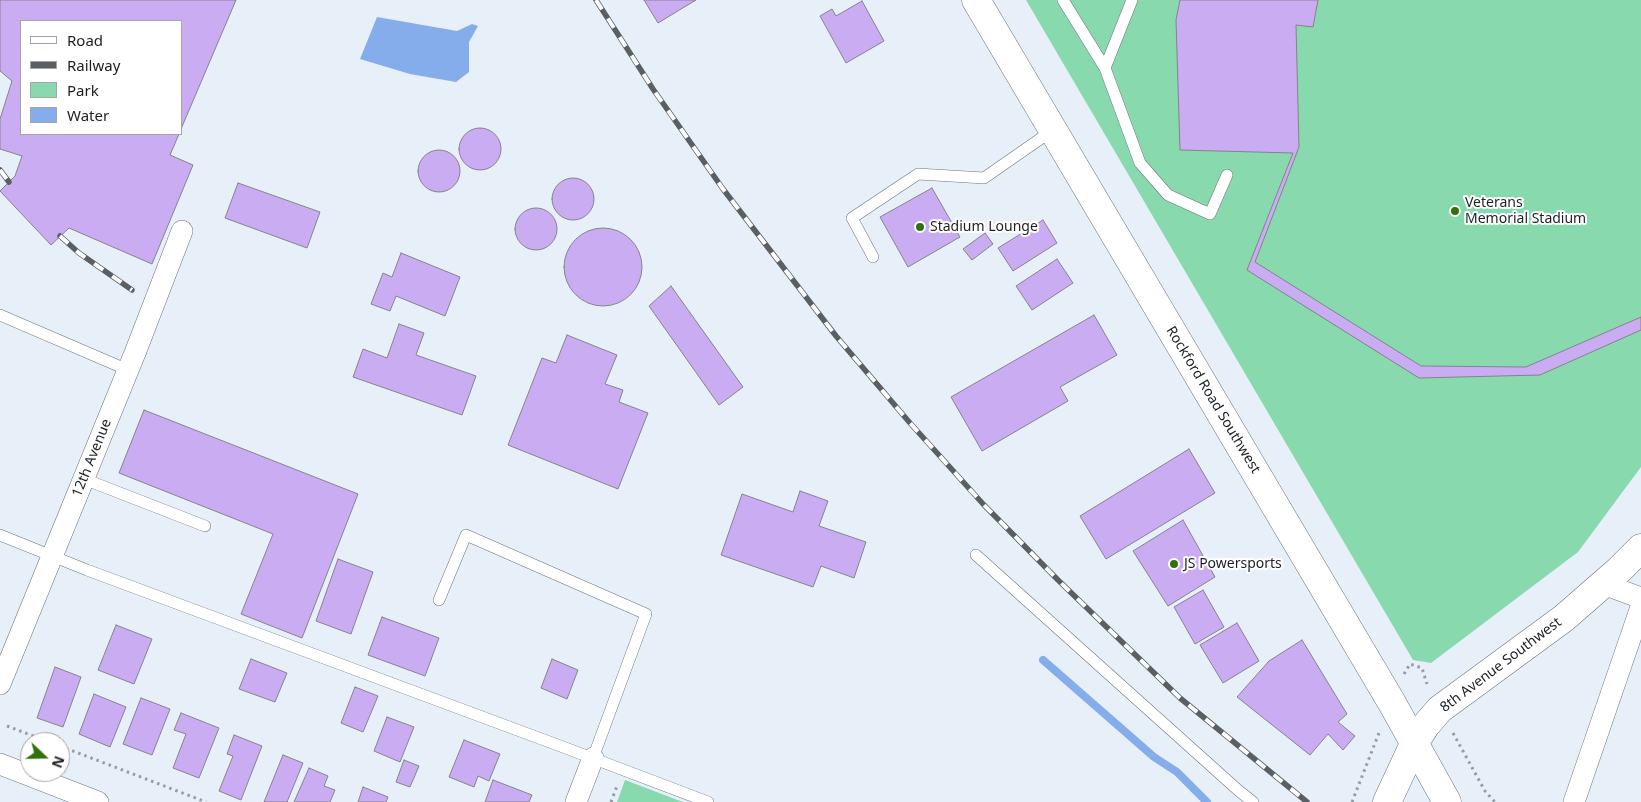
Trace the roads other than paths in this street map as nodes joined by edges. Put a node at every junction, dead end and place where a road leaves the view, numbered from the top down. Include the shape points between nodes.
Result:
1 (976, 0) edge
2 (1063, 0) edge
3 (1132, 0) edge
4 (1105, 68) junction
5 (1053, 130) junction
6 (1227, 175) dead end
7 (182, 231) dead end
8 (873, 257) dead end
9 (0, 315) edge
10 (128, 370) junction
11 (84, 479) junction
12 (205, 526) dead end
13 (0, 535) edge
14 (1641, 548) edge
15 (976, 555) dead end
16 (52, 557) junction
17 (1603, 584) junction
18 (1641, 598) edge
19 (439, 600) dead end
20 (1641, 607) edge
21 (0, 684) edge
22 (1414, 742) junction
23 (593, 758) junction
24 (0, 764) edge
25 (98, 802) edge
26 (576, 802) edge
27 (708, 802) edge
28 (1253, 802) edge
29 (1387, 802) edge
30 (1446, 802) edge
31 (1574, 802) edge

1 - 5 street, Rockford Road Southwest
2 - 4 lane
3 - 4 lane
4 - 6 lane via 1140,163 1168,195 1210,214
5 - 8 lane via 984,178 918,174 852,218
5 - 22 street, Rockford Road Southwest
7 - 10 street, 12th Avenue
9 - 10 lane
10 - 11 street, 12th Avenue
11 - 12 lane
11 - 16 street, 12th Avenue
13 - 16 lane
14 - 17 street, 8th Avenue Southwest
15 - 28 lane
16 - 21 street, 12th Avenue
16 - 23 lane
17 - 18 street
17 - 22 street, 8th Avenue Southwest via 1564,618 1440,709
19 - 23 lane via 466,535 646,614
20 - 31 street
22 - 29 street, 8th Avenue Southwest
22 - 30 street, Rockford Road Southwest
23 - 26 street
23 - 27 lane
24 - 25 street

